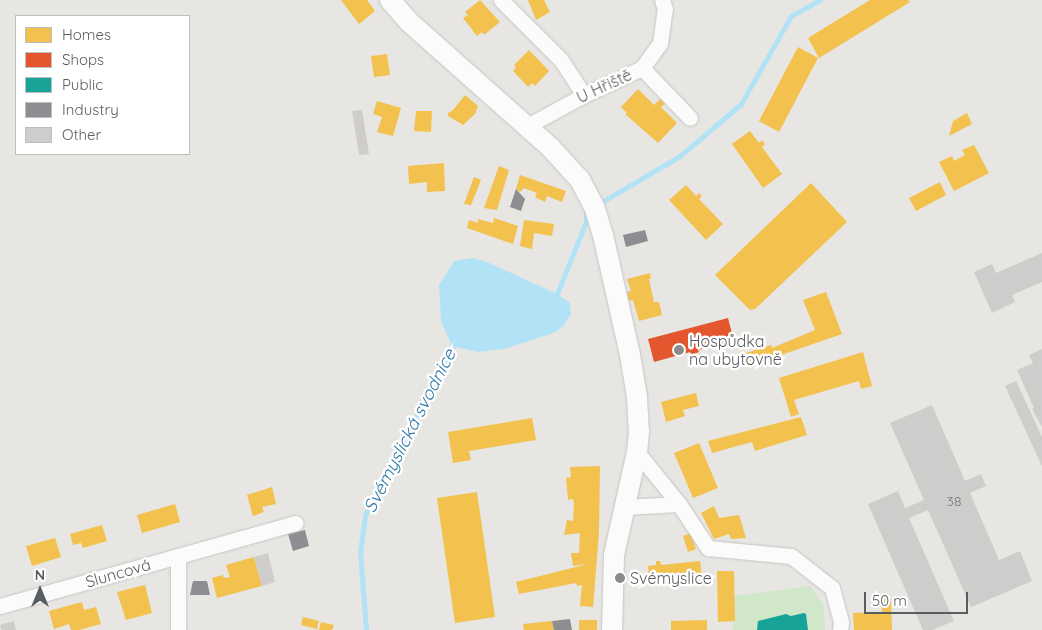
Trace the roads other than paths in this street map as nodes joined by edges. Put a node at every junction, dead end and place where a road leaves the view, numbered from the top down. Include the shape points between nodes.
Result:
1 (390, 0) edge
2 (501, 0) edge
3 (662, 0) edge
4 (642, 68) junction
5 (584, 95) junction
6 (690, 118) dead end
7 (527, 126) junction
8 (637, 452) junction
9 (679, 504) junction
10 (624, 508) junction
11 (296, 523) dead end
12 (178, 556) junction
13 (0, 606) edge
14 (178, 630) edge
15 (612, 630) edge
16 (840, 630) edge

1 - 7 street via 408,21
2 - 5 street via 561,60
3 - 4 street, U Hřiště via 665,9 660,43
4 - 5 street, U Hřiště
4 - 6 street
5 - 7 street, U Hřiště
7 - 8 street via 580,180 594,206 638,397
8 - 9 street
8 - 10 street
9 - 10 street
9 - 16 street via 708,548 790,556 832,588
10 - 15 street via 614,555
11 - 12 street, Sluncová
12 - 13 street, Sluncová
12 - 14 street

